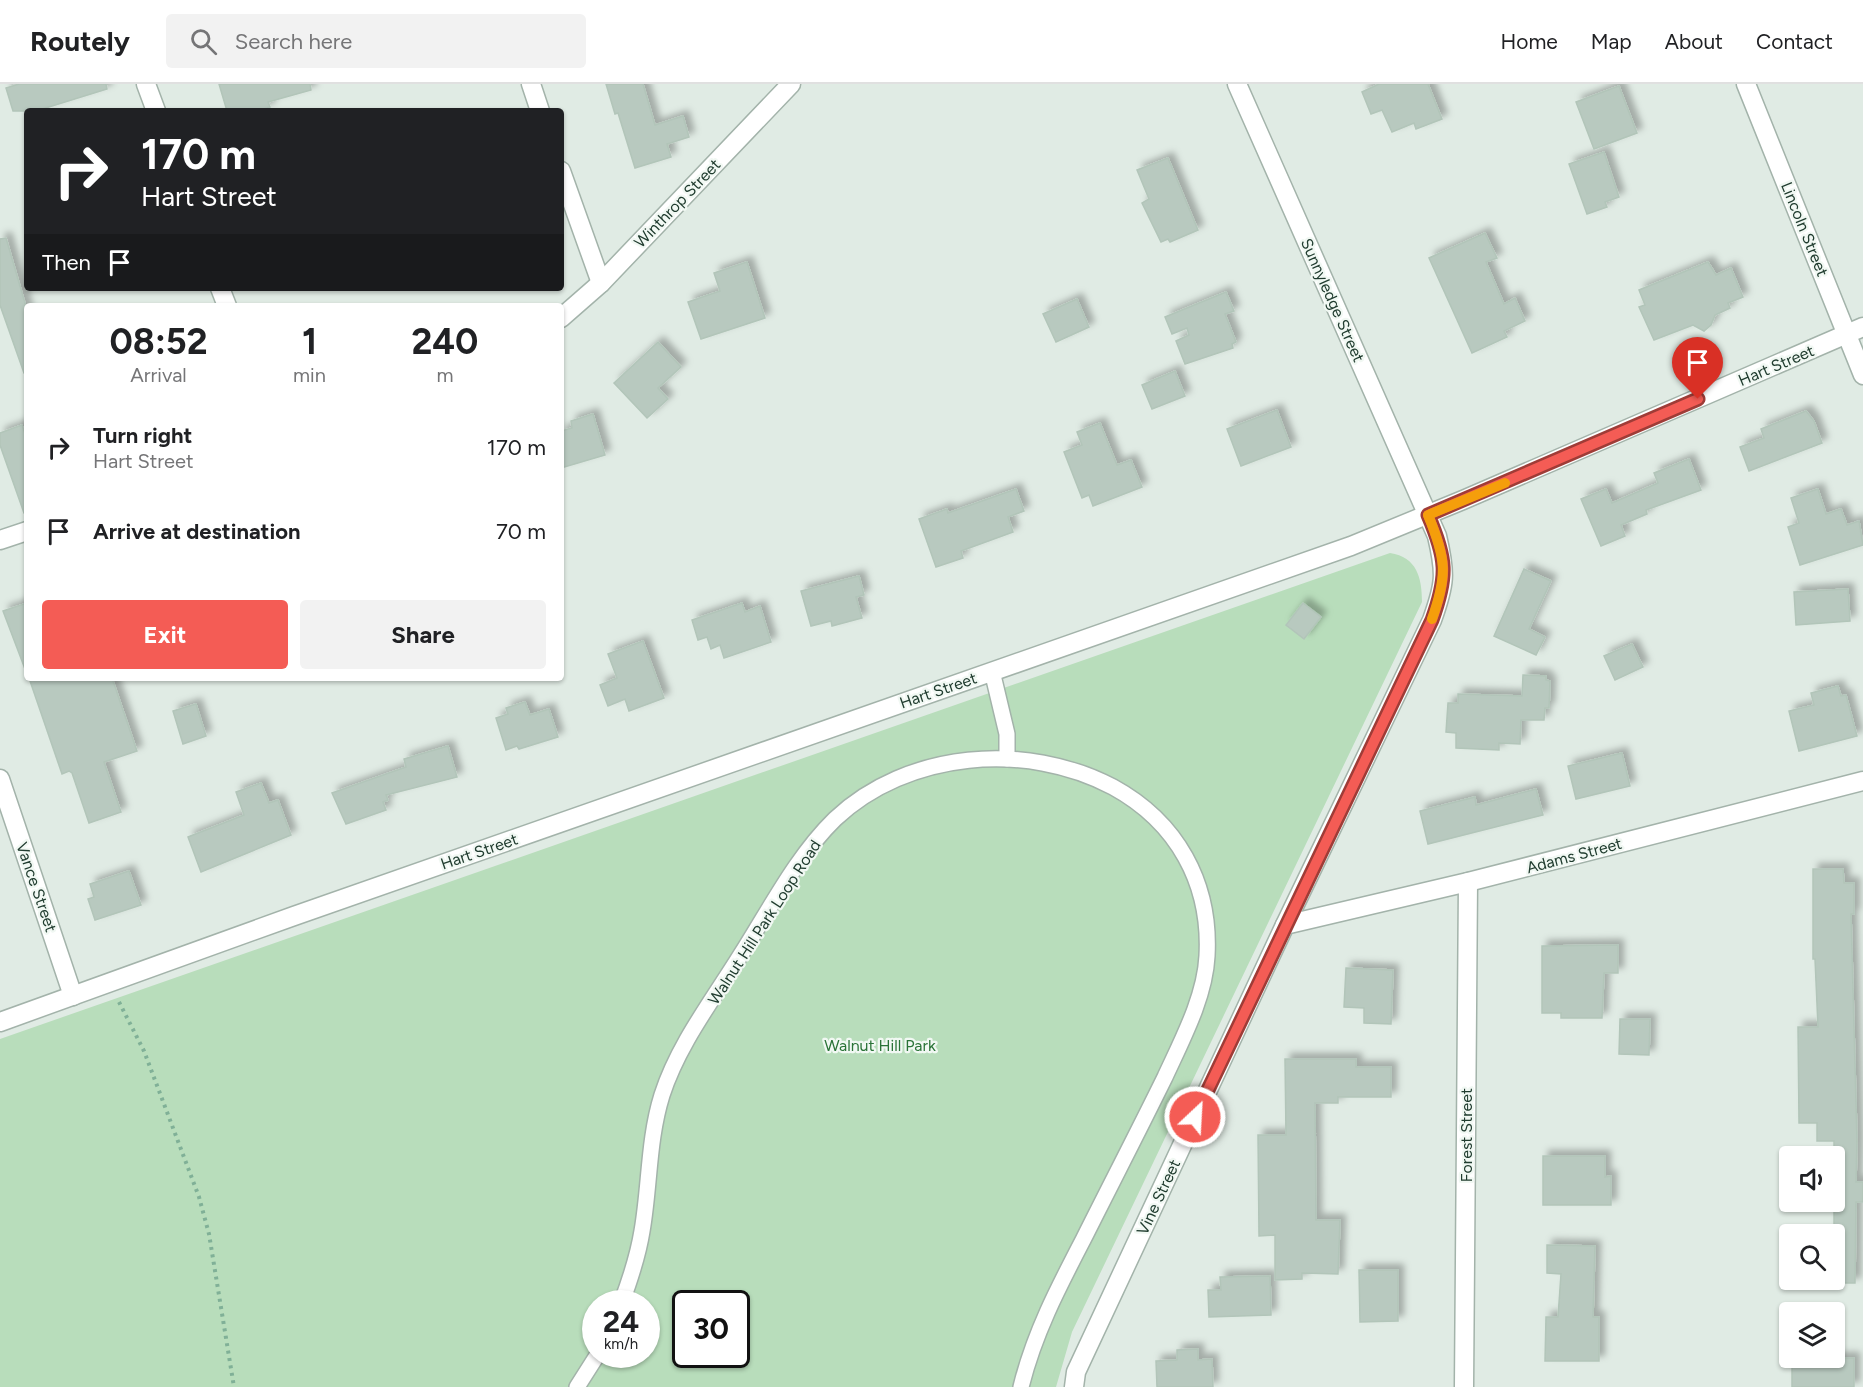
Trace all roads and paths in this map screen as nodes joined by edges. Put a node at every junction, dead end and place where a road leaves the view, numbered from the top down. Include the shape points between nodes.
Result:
1 (146, 84) edge
2 (531, 84) edge
3 (791, 84) edge
4 (1237, 84) edge
5 (1746, 84) edge
6 (155, 108) edge
7 (539, 108) edge
8 (564, 180) edge
9 (600, 283) junction
10 (564, 315) edge
11 (1855, 331) edge
12 (1863, 375) edge
13 (1428, 515) junction
14 (24, 532) edge
15 (0, 540) edge
16 (992, 672) junction
17 (1006, 759) junction
18 (0, 779) edge
19 (1863, 781) edge
20 (1468, 882) junction
21 (1285, 925) junction
22 (112, 982) junction
23 (73, 996) junction
24 (0, 1022) edge
25 (625, 1290) edge
26 (590, 1368) edge
27 (234, 1387) edge
28 (578, 1387) edge
29 (1021, 1387) edge
30 (1074, 1387) edge
31 (1464, 1387) edge

1 - 6 street
2 - 7 street
3 - 9 street, Winthrop Street
4 - 13 street, Sunnyledge Street
5 - 11 street, Lincoln Street
8 - 9 street
9 - 10 street, Winthrop Street
11 - 12 street, Lincoln Street
11 - 13 street, Hart Street
13 - 16 street, Hart Street via 1337,551
13 - 21 street, Vine Street via 1444,563 1444,587 1432,620
14 - 15 street
16 - 17 lane via 1007,734
16 - 22 street, Hart Street
17 - 25 lane, Walnut Hill Park Loop Road via 948,763 894,781 849,808 811,848 692,1034 666,1085 649,1151 641,1240
17 - 29 lane, Walnut Hill Park Loop Road via 1059,768 1097,780 1156,818 1181,847 1194,872 1208,940 1203,982 1189,1022 1044,1316
18 - 23 street, Vance Street
19 - 20 street, Adams Street
20 - 21 street, Adams Street
20 - 31 street, Forest Street
21 - 30 street, Vine Street via 1076,1372
22 - 23 street, Hart Street
22 - 27 path via 144,1051 199,1197 209,1234
23 - 24 street, Hart Street
26 - 28 lane

